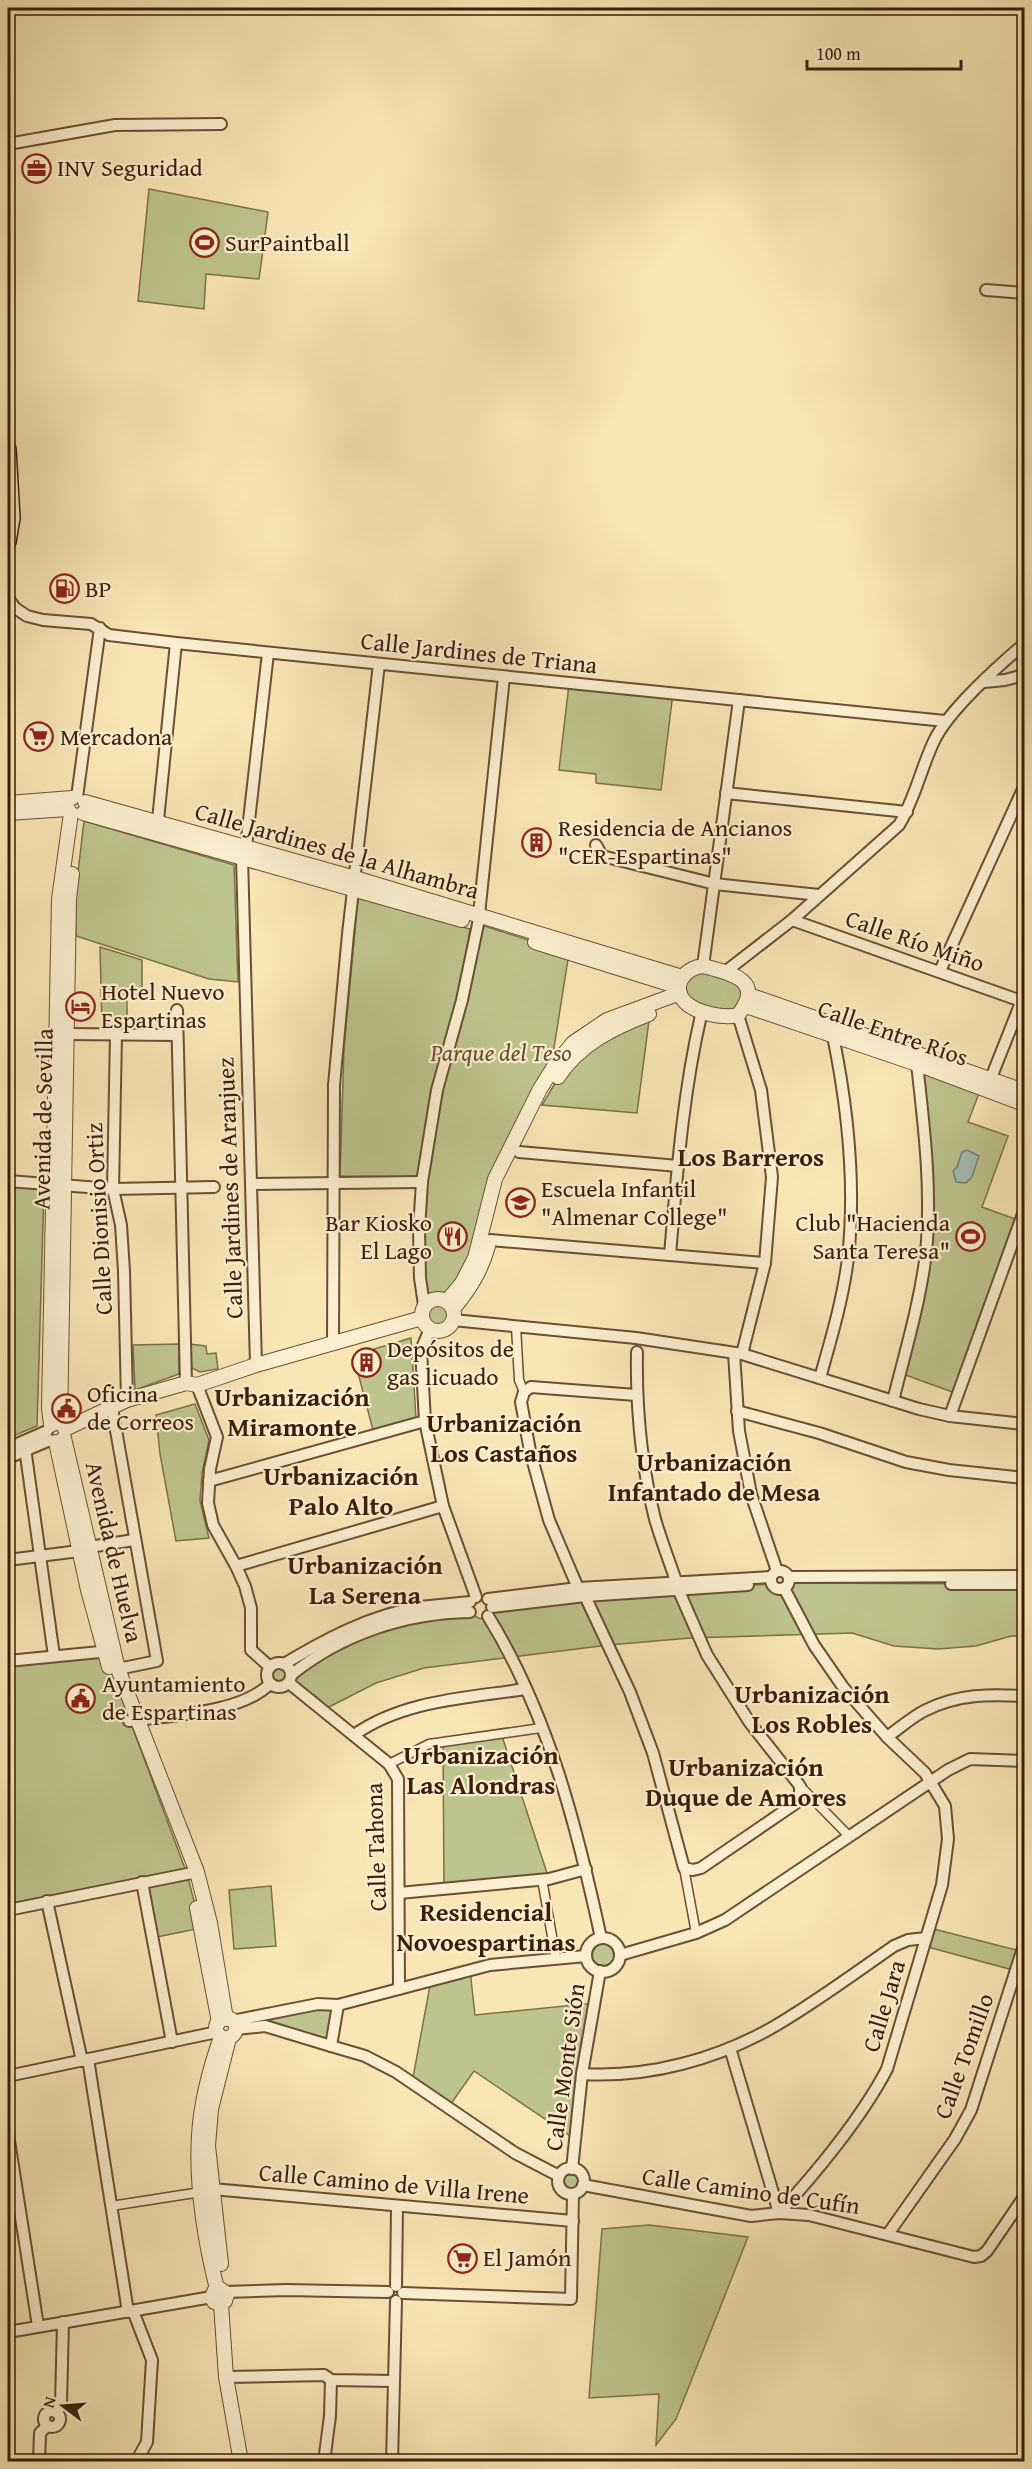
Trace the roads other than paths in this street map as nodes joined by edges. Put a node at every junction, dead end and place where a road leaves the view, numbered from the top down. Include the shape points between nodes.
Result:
1 (221, 124) dead end
2 (8, 144) edge
3 (986, 290) dead end
4 (1024, 293) edge
5 (8, 449) edge
6 (9, 503) edge
7 (8, 542) edge
8 (8, 598) edge
9 (11, 606) edge
10 (99, 628) junction
11 (176, 644) junction
12 (1024, 645) edge
13 (268, 653) junction
14 (379, 664) junction
15 (1024, 675) edge
16 (504, 677) junction
17 (984, 682) junction
18 (739, 700) junction
19 (945, 722) junction
20 (1024, 787) edge
21 (726, 793) junction
22 (8, 803) edge
23 (77, 807) junction
24 (907, 812) junction
25 (8, 813) edge
26 (157, 828) junction
27 (596, 845) dead end
28 (244, 852) junction
29 (354, 883) junction
30 (715, 884) junction
31 (819, 895) junction
32 (478, 920) junction
33 (792, 920) junction
34 (703, 966) junction
35 (940, 971) junction
36 (725, 972) junction
37 (681, 989) junction
38 (1024, 999) edge
39 (744, 1005) junction
40 (177, 1010) dead end
41 (702, 1011) junction
42 (67, 1034) junction
43 (116, 1035) junction
44 (177, 1035) junction
45 (833, 1036) junction
46 (917, 1064) junction
47 (991, 1078) junction
48 (1024, 1090) edge
49 (1024, 1104) edge
50 (519, 1152) junction
51 (678, 1166) junction
52 (8, 1181) edge
53 (422, 1182) junction
54 (251, 1184) junction
55 (332, 1184) junction
56 (59, 1187) junction
57 (214, 1187) dead end
58 (180, 1188) junction
59 (113, 1189) junction
60 (1024, 1211) edge
61 (490, 1240) junction
62 (670, 1255) junction
63 (765, 1263) junction
64 (451, 1310) junction
65 (425, 1318) junction
66 (516, 1326) junction
67 (333, 1344) junction
68 (637, 1352) dead end
69 (738, 1354) junction
70 (256, 1365) junction
71 (820, 1378) junction
72 (192, 1384) junction
73 (524, 1392) junction
74 (636, 1395) junction
75 (127, 1400) junction
76 (893, 1401) junction
77 (112, 1408) junction
78 (737, 1411) junction
79 (950, 1416) junction
80 (425, 1421) junction
81 (1024, 1424) edge
82 (56, 1433) junction
83 (26, 1445) junction
84 (8, 1448) edge
85 (8, 1458) edge
86 (1024, 1478) edge
87 (209, 1481) junction
88 (443, 1506) junction
89 (135, 1540) junction
90 (84, 1549) junction
91 (42, 1556) junction
92 (8, 1560) edge
93 (236, 1566) junction
94 (1024, 1576) edge
95 (773, 1577) junction
96 (787, 1583) junction
97 (1024, 1584) edge
98 (677, 1585) junction
99 (582, 1592) junction
100 (472, 1604) junction
101 (489, 1607) junction
102 (108, 1651) junction
103 (54, 1656) junction
104 (8, 1661) edge
105 (284, 1664) junction
106 (270, 1667) junction
107 (118, 1669) junction
108 (290, 1679) junction
109 (270, 1684) junction
110 (525, 1689) junction
111 (1024, 1696) edge
112 (133, 1720) junction
113 (541, 1728) junction
114 (354, 1735) junction
115 (887, 1737) junction
116 (1024, 1761) edge
117 (389, 1764) junction
118 (931, 1782) junction
119 (800, 1786) junction
120 (849, 1836) junction
121 (684, 1868) junction
122 (586, 1869) junction
123 (192, 1873) junction
124 (542, 1880) junction
125 (142, 1882) junction
126 (399, 1893) junction
127 (47, 1901) junction
128 (8, 1910) edge
129 (696, 1933) junction
130 (601, 1938) junction
131 (926, 1938) junction
132 (1024, 1944) edge
133 (620, 1955) junction
134 (586, 1956) junction
135 (556, 1959) junction
136 (600, 1971) junction
137 (399, 1989) junction
138 (338, 2005) junction
139 (226, 2028) junction
140 (172, 2042) junction
141 (331, 2046) junction
142 (730, 2048) junction
143 (85, 2060) junction
144 (582, 2074) junction
145 (8, 2076) edge
146 (8, 2134) edge
147 (573, 2169) junction
148 (559, 2176) junction
149 (206, 2185) junction
150 (583, 2186) junction
151 (573, 2194) junction
152 (1024, 2197) edge
153 (111, 2206) junction
154 (398, 2206) junction
155 (779, 2213) junction
156 (573, 2221) junction
157 (888, 2234) junction
158 (394, 2294) junction
159 (220, 2295) junction
160 (130, 2312) junction
161 (63, 2322) junction
162 (38, 2326) junction
163 (8, 2332) edge
164 (226, 2377) junction
165 (331, 2380) junction
166 (394, 2381) junction
167 (39, 2462) edge
168 (136, 2462) edge
169 (231, 2462) edge
170 (241, 2462) edge
171 (324, 2462) edge
172 (392, 2462) edge

1 - 2 street via 115,125
3 - 4 street
5 - 6 main road
6 - 7 main road via 12,518
8 - 9 street, Calle Jardines de Triana
9 - 10 street, Calle Jardines de Triana via 43,620
10 - 11 street, Calle Jardines de Triana via 109,635
10 - 23 street
11 - 13 street, Calle Jardines de Triana
11 - 26 street
12 - 17 street
13 - 14 street, Calle Jardines de Triana
13 - 28 street, Calle Jardines de Aranjuez
14 - 16 street, Calle Jardines de Triana
14 - 29 street
15 - 17 street
16 - 18 street, Calle Jardines de Triana
16 - 32 street
17 - 19 street
18 - 19 street, Calle Jardines de Triana
18 - 21 street
19 - 24 street via 934,740
20 - 35 street
21 - 24 street
21 - 30 street
22 - 23 street, Calle Jardines de la Alhambra
23 - 25 street, Calle Jardines de la Alhambra
23 - 26 street, Calle Jardines de la Alhambra
23 - 42 street, Avenida de Sevilla via 69,900
23 - 56 street, Avenida de Sevilla via 59,899
24 - 31 street via 899,825
26 - 28 street, Calle Jardines de la Alhambra
27 - 30 street via 602,856
28 - 29 street, Calle Jardines de la Alhambra
28 - 54 street, Calle Jardines de Aranjuez
29 - 32 street, Calle Jardines de la Alhambra
29 - 55 street via 334,1085
30 - 31 street
30 - 34 street
31 - 33 street
32 - 37 street, Calle Jardines de la Alhambra via 574,949
32 - 53 street via 462,1000 437,1090
33 - 35 street, Calle Río Miño
33 - 36 street
34 - 36 street
34 - 37 street via 688,970
35 - 38 street, Calle Río Miño
36 - 39 street via 747,986
37 - 41 street via 691,1006
37 - 50 street via 582,1049 548,1094
37 - 64 street via 607,1020 573,1043 555,1065 495,1179 475,1258
38 - 47 street
39 - 41 street via 723,1016
39 - 45 street, Calle Entre Ríos
39 - 47 street, Calle Entre Ríos
39 - 63 street via 761,1090 772,1176
40 - 44 street
41 - 51 street
42 - 43 street
42 - 56 street, Avenida de Sevilla
43 - 44 street
43 - 59 street, Calle Dionisio Ortiz
44 - 58 street
45 - 46 street, Calle Entre Ríos
45 - 71 street via 847,1114 851,1216 838,1313
46 - 49 street, Calle Entre Ríos
46 - 76 street via 928,1200 926,1252 919,1298
47 - 48 street, Calle Entre Ríos
50 - 51 street
50 - 61 street via 504,1181
51 - 62 street
52 - 56 street
53 - 55 street
53 - 65 street via 420,1278
54 - 55 street
54 - 70 street, Calle Jardines de Aranjuez
55 - 67 street
56 - 59 street
56 - 82 street, Avenida de Sevilla
57 - 58 street
58 - 59 street
58 - 72 street
59 - 75 street, Calle Dionisio Ortiz via 121,1225
60 - 79 street
61 - 62 street
61 - 64 street via 472,1287
62 - 63 street
63 - 69 street
64 - 65 street via 434,1299
64 - 65 street via 444,1330
64 - 66 street
65 - 67 street
65 - 80 street via 421,1350
66 - 69 street via 636,1338
66 - 73 street via 519,1380
67 - 70 street
68 - 74 street
69 - 71 street
69 - 78 street
70 - 72 street
71 - 76 street
72 - 75 street
72 - 87 street via 217,1437
73 - 74 street via 531,1387
73 - 99 street via 521,1402 530,1451 549,1520
74 - 98 street via 643,1458 656,1519
75 - 77 street
76 - 79 street
77 - 82 street
77 - 89 street
78 - 86 street via 906,1462
78 - 95 street
79 - 81 street
80 - 87 street
80 - 88 street
82 - 83 street
82 - 90 street, Avenida de Huelva
83 - 84 street
83 - 85 street
83 - 91 street
87 - 93 street via 213,1525
88 - 93 street
88 - 100 street
89 - 90 street
89 - 107 street via 157,1661
90 - 91 street
90 - 102 street, Avenida de Huelva
91 - 92 street
91 - 103 street
93 - 106 street via 250,1608 251,1650
94 - 96 street
95 - 96 street via 784,1572
95 - 96 street via 777,1589
95 - 98 street
96 - 97 street
96 - 115 street via 797,1615 820,1654
98 - 99 street
98 - 119 street via 713,1664 750,1723
99 - 101 street
99 - 121 street via 630,1692 653,1753
100 - 101 street via 482,1596
100 - 101 street via 478,1618
100 - 105 street via 419,1607 373,1620 335,1635
100 - 108 street via 373,1628 324,1651
101 - 110 street
102 - 103 street
102 - 107 street, Avenida de Huelva
102 - 112 street, Avenida de Huelva
103 - 104 street
105 - 106 street
105 - 108 street
106 - 109 street
107 - 112 street, Avenida de Huelva
108 - 109 street via 282,1687
108 - 114 street, Calle Tahona
109 - 112 street via 261,1693 237,1702 198,1712
110 - 113 street
110 - 114 street via 412,1708
111 - 115 street via 960,1698 926,1710
112 - 123 street, Avenida de Huelva
113 - 117 street via 429,1744
113 - 122 street via 562,1782
114 - 117 street, Calle Tahona
115 - 118 street
116 - 118 street via 970,1759
117 - 126 street, Calle Tahona via 398,1779
118 - 120 street
118 - 131 street, Calle Jara via 945,1806 948,1839 942,1885
119 - 120 street
119 - 121 street via 796,1803 701,1868
120 - 129 street via 725,1920
121 - 129 street
122 - 124 street
122 - 130 street
123 - 125 street
123 - 139 street, Avenida de Huelva via 210,1923
124 - 126 street
124 - 135 street
125 - 127 street
125 - 140 street
126 - 137 street, Calle Tahona
127 - 128 street
127 - 143 street
129 - 133 street
130 - 133 street via 613,1940
130 - 134 street via 591,1943
131 - 142 street via 894,1946 776,2026
131 - 155 street, Calle Jara via 887,2069 802,2189
132 - 157 street, Calle Tomillo via 971,2110 956,2139
133 - 136 street via 613,1969
134 - 135 street
134 - 136 street via 592,1968
135 - 137 street via 490,1965
136 - 144 street, Calle Monte Sión
137 - 138 street
138 - 139 street via 318,2004
138 - 141 street
139 - 140 street
139 - 141 street via 265,2026
139 - 149 street, Avenida de Huelva via 211,2109
140 - 143 street
141 - 148 street via 365,2056 396,2072 515,2153
142 - 144 street via 635,2073
142 - 155 street
143 - 145 street
143 - 153 street
144 - 147 street, Calle Monte Sión
146 - 162 street
147 - 148 street
147 - 150 street via 582,2175
148 - 151 street via 562,2191
149 - 153 street
149 - 154 street, Calle Camino de Villa Irene
149 - 159 street, Avenida de Huelva
150 - 151 street
150 - 155 street, Calle Camino de Cufín via 751,2216
151 - 156 street
152 - 157 street, Calle Camino de Cufín via 981,2256
153 - 160 street
154 - 156 street, Calle Camino de Villa Irene
154 - 158 street
155 - 157 street, Calle Camino de Cufín via 809,2215
156 - 158 street via 571,2299
158 - 159 street
158 - 166 street
159 - 160 street
159 - 164 street, Avenida de Huelva
159 - 169 street, Avenida de Huelva via 219,2392
160 - 161 street
160 - 168 street via 152,2360 147,2442
161 - 162 street
161 - 167 street via 61,2404 57,2413 60,2420 58,2425 47,2426 40,2433
162 - 163 street
164 - 165 street via 324,2375
164 - 170 street, Avenida de Huelva
165 - 166 street
165 - 171 street
166 - 172 street

